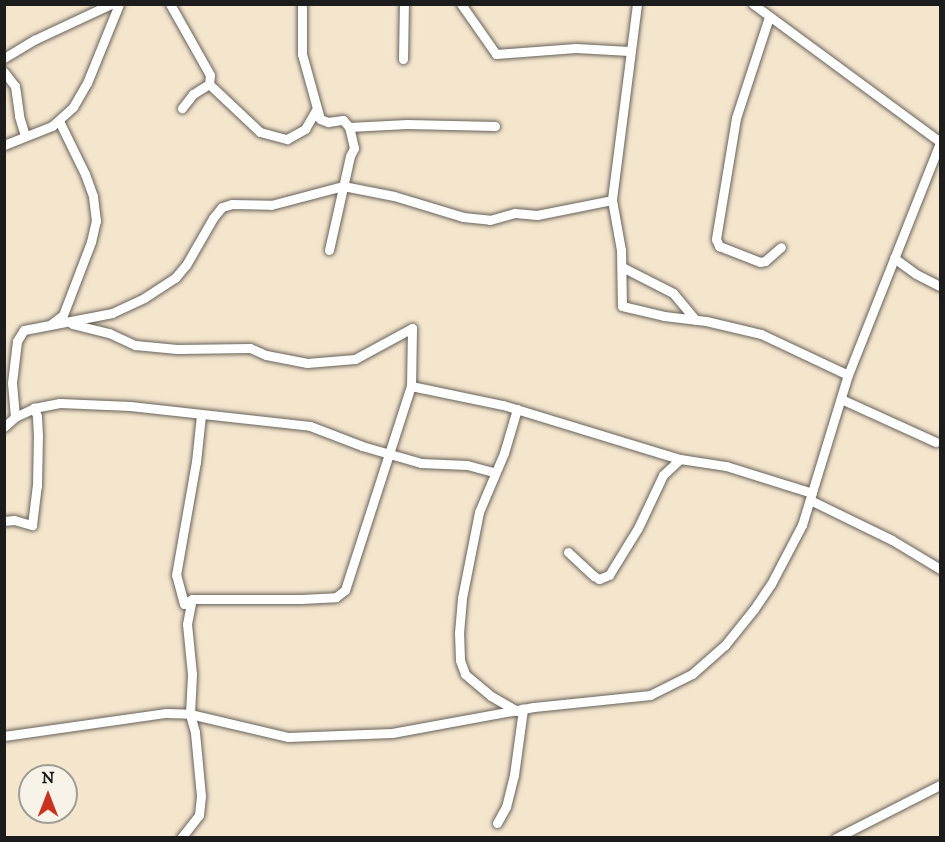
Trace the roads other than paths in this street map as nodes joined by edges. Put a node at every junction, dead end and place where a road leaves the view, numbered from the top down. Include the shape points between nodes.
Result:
1 (111, 4) edge
2 (119, 4) edge
3 (170, 4) edge
4 (302, 4) edge
5 (404, 4) edge
6 (461, 4) edge
7 (637, 4) edge
8 (753, 4) edge
9 (769, 16) junction
10 (629, 51) junction
11 (4, 58) edge
12 (403, 59) dead end
13 (4, 72) edge
14 (209, 84) junction
15 (182, 108) dead end
16 (316, 110) junction
17 (59, 121) junction
18 (495, 126) dead end
19 (349, 127) junction
20 (25, 136) junction
21 (940, 142) edge
22 (4, 145) edge
23 (938, 157) edge
24 (343, 186) junction
25 (612, 200) junction
26 (781, 247) dead end
27 (329, 249) dead end
28 (894, 258) junction
29 (622, 267) junction
30 (940, 286) edge
31 (696, 320) junction
32 (69, 323) junction
33 (50, 325) junction
34 (848, 375) junction
35 (411, 386) junction
36 (841, 399) junction
37 (34, 408) junction
38 (517, 409) junction
39 (201, 415) junction
40 (15, 417) junction
41 (4, 427) edge
42 (936, 442) dead end
43 (390, 453) junction
44 (680, 459) junction
45 (494, 472) junction
46 (811, 496) junction
47 (4, 521) edge
48 (568, 552) dead end
49 (940, 569) edge
50 (188, 602) junction
51 (520, 710) junction
52 (190, 714) junction
53 (4, 736) edge
54 (940, 785) edge
55 (497, 823) dead end
56 (181, 837) edge
57 (836, 837) edge

1 - 11 street
2 - 17 street via 87,83
3 - 14 street via 210,75
4 - 16 street via 302,54
5 - 12 street
6 - 10 street via 496,54 576,48
7 - 10 street
8 - 9 street
9 - 21 street
9 - 26 street via 736,118 716,239 719,246 760,262
10 - 25 street
13 - 20 street via 15,86
14 - 15 street via 193,94
14 - 16 street via 260,132 287,139 305,129
16 - 19 street via 320,119 343,120
17 - 20 street
17 - 33 street via 85,174 96,221 63,315
18 - 19 street
19 - 24 street via 354,148
20 - 22 street
21 - 23 street
23 - 28 street
24 - 25 street via 394,196 463,217 490,220
24 - 27 street
24 - 32 street via 271,205 222,207 175,278 112,313
25 - 29 street
28 - 30 street
28 - 34 street
29 - 31 street via 673,293
29 - 31 street via 622,306
31 - 34 street via 761,334
32 - 33 street
32 - 35 street via 109,333 135,345 177,350 250,348 307,363 355,359 412,328
33 - 40 street via 24,330 17,341 12,383
34 - 36 street
35 - 38 street
35 - 43 street
36 - 42 street
36 - 46 street
37 - 39 street via 80,403
37 - 40 street
37 - 47 street via 38,436 32,525
38 - 44 street
38 - 45 street
39 - 43 street via 310,426
39 - 50 street via 176,575
40 - 41 street
43 - 45 street via 422,463 466,465
43 - 50 street via 345,590 336,597
44 - 46 street via 726,466
44 - 48 street via 663,476 609,575 599,579
45 - 51 street via 479,512 465,577 459,619 460,660 472,681
46 - 49 street
46 - 51 street via 789,550 754,609 725,645 692,674 650,695
50 - 52 street
51 - 52 street via 392,733 310,738 271,735
51 - 55 street via 514,775 506,807
52 - 53 street via 166,713
52 - 56 street via 201,796 199,815
54 - 57 street

